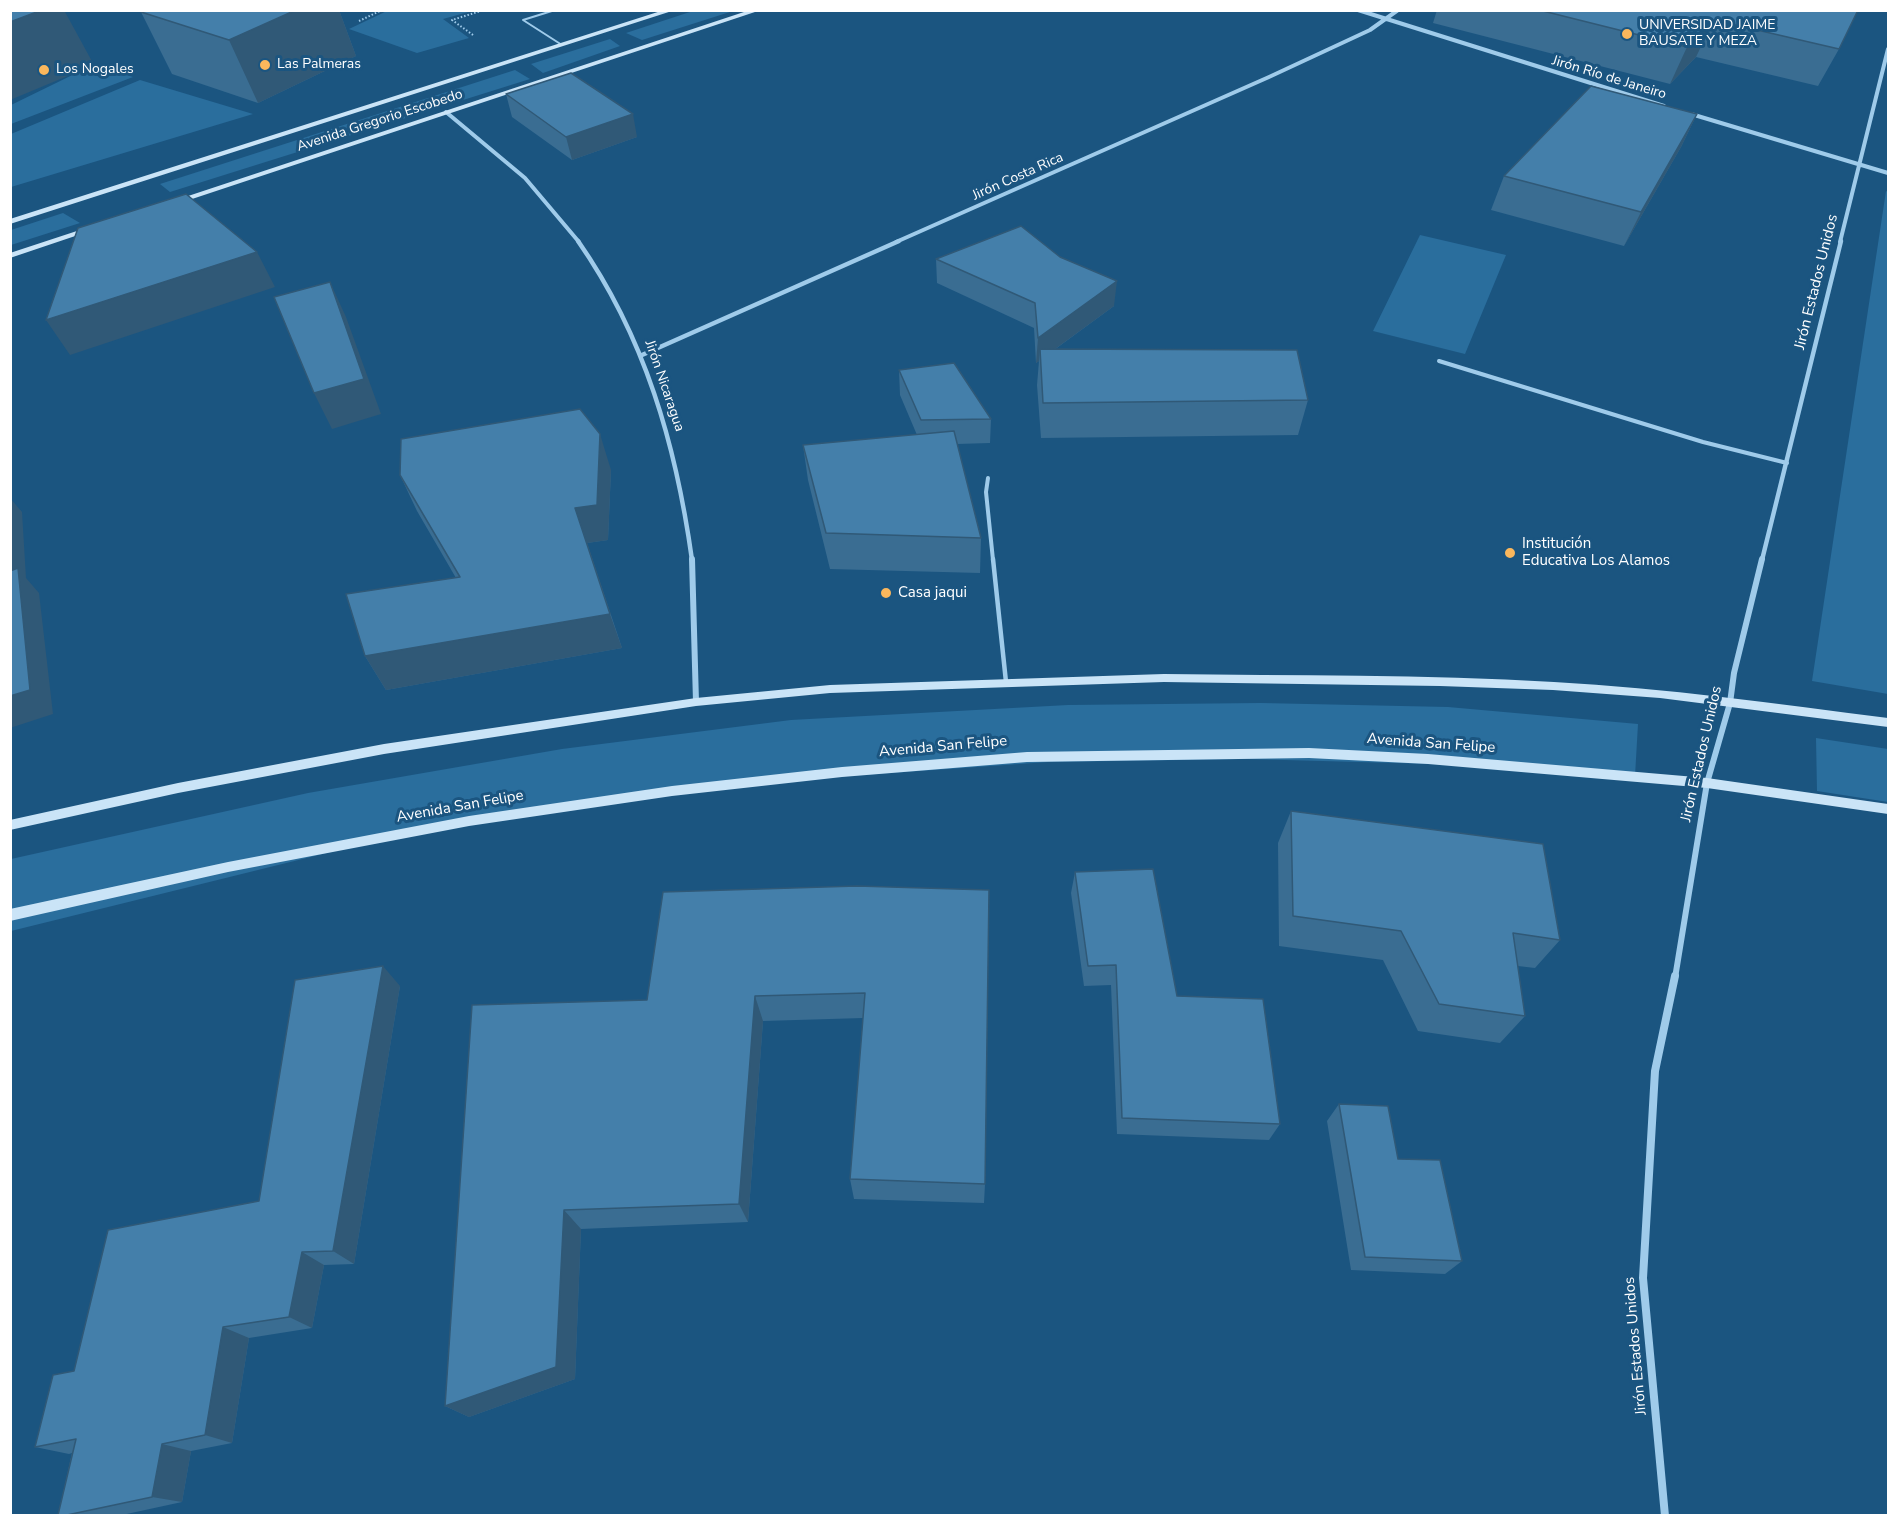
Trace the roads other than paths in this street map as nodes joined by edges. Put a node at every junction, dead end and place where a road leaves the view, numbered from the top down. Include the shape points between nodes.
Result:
1 (555, 10) edge
2 (672, 10) edge
3 (758, 10) edge
4 (1358, 10) edge
5 (1398, 10) edge
6 (1387, 19) junction
7 (562, 45) junction
8 (1888, 49) edge
9 (1666, 106) edge
10 (446, 112) junction
11 (1689, 113) edge
12 (1861, 164) junction
13 (1888, 173) edge
14 (166, 205) edge
15 (10, 222) edge
16 (99, 227) edge
17 (10, 256) edge
18 (642, 355) junction
19 (1439, 361) dead end
20 (1786, 463) junction
21 (988, 478) dead end
22 (1006, 682) junction
23 (696, 702) junction
24 (1730, 703) junction
25 (1888, 723) edge
26 (1707, 783) junction
27 (1888, 809) edge
28 (10, 825) edge
29 (10, 915) edge
30 (1665, 1515) edge

1 - 7 lane via 523,20
2 - 7 main road, Avenida Gregorio Escobedo
3 - 10 main road, Avenida Gregorio Escobedo
4 - 6 street, Jirón Río de Janeiro
5 - 6 street, Jirón Costa Rica
6 - 9 street, Jirón Río de Janeiro
6 - 18 street, Jirón Costa Rica via 1269,77
7 - 15 main road, Avenida Gregorio Escobedo
8 - 12 street, Jirón Estados Unidos
10 - 14 main road, Avenida Gregorio Escobedo
10 - 18 street, Jirón Nicaragua via 527,181 576,236 612,291
11 - 12 street
12 - 13 street
12 - 20 street, Jirón Estados Unidos
16 - 17 main road
18 - 23 street, Jirón Nicaragua via 673,448 692,562
19 - 20 lane via 1703,442
20 - 24 street, Jirón Estados Unidos
21 - 22 lane via 986,492
22 - 23 main road via 830,689
22 - 24 main road via 1175,678 1440,682 1553,686
23 - 28 main road via 384,749
24 - 25 main road
24 - 26 street, Jirón Estados Unidos
26 - 27 main road, Avenida San Felipe
26 - 29 main road, Avenida San Felipe via 1309,753 1027,757 672,790 469,821 228,867
26 - 30 street, Jirón Estados Unidos via 1677,967 1655,1071 1644,1266

